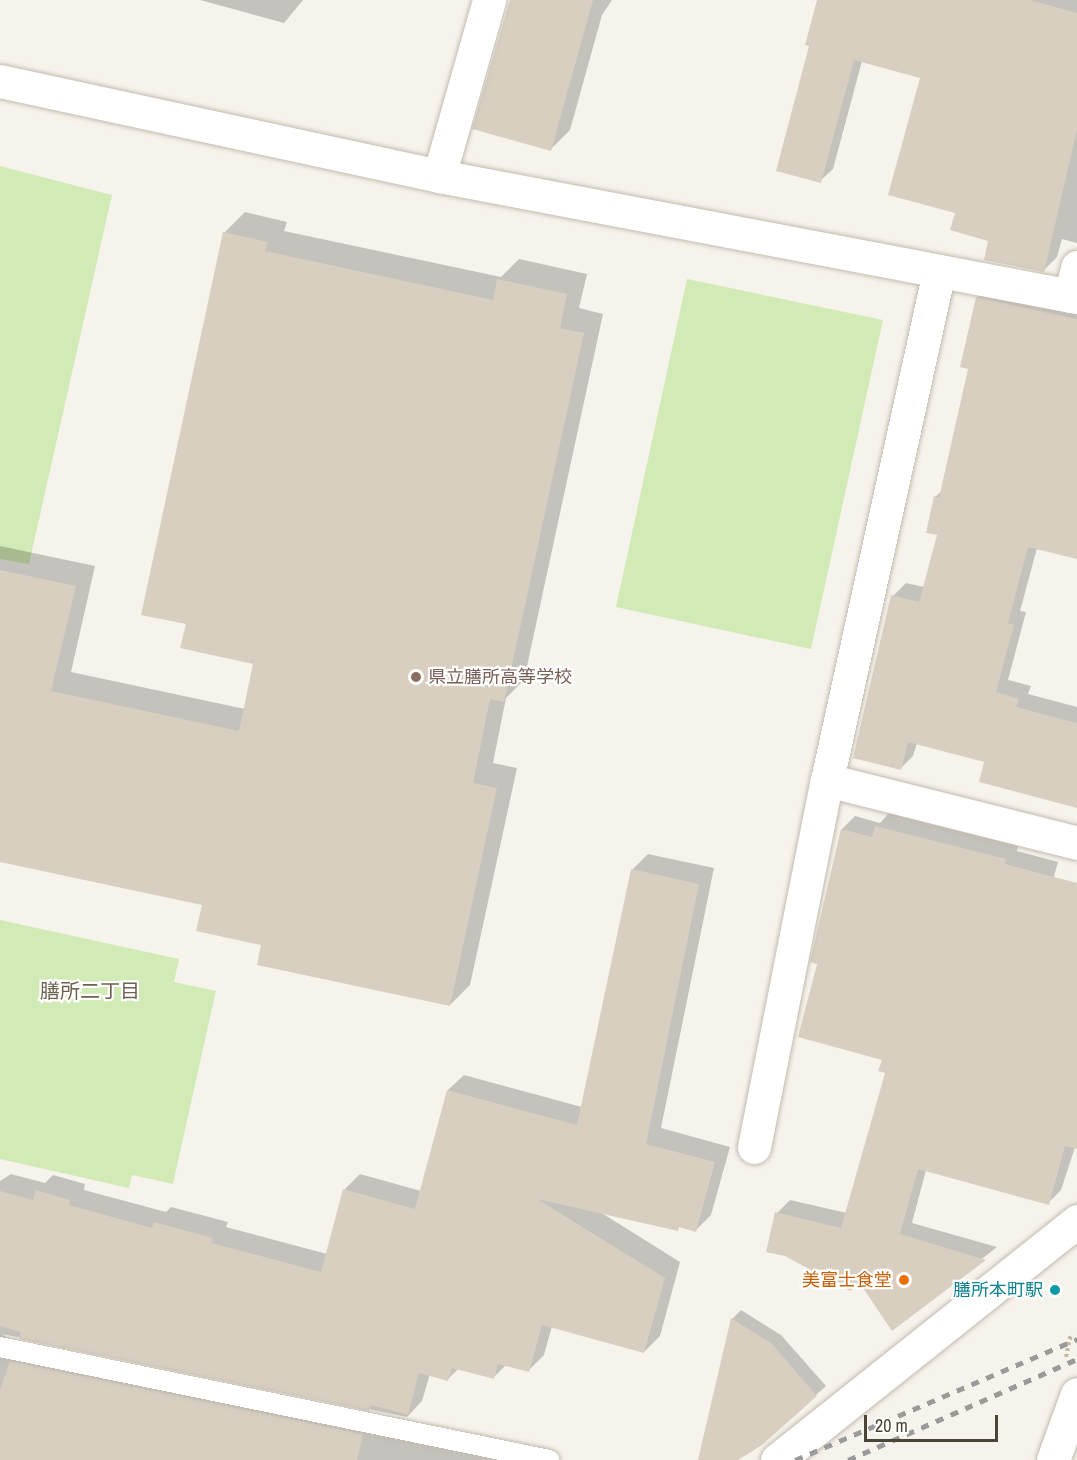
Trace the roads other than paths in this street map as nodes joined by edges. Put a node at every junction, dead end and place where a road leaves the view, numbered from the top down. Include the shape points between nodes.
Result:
1 (489, 0) edge
2 (0, 81) edge
3 (440, 176) junction
4 (939, 271) junction
5 (1075, 287) edge
6 (827, 780) junction
7 (1077, 843) edge
8 (754, 1147) dead end
9 (1077, 1221) edge
10 (2, 1352) edge
11 (1077, 1394) edge
12 (549, 1460) edge
13 (777, 1460) edge
14 (1053, 1460) edge

1 - 3 street
2 - 3 street
3 - 4 street
4 - 5 street
4 - 6 street
6 - 7 street
6 - 8 street
9 - 13 street
10 - 12 lane
11 - 14 street

